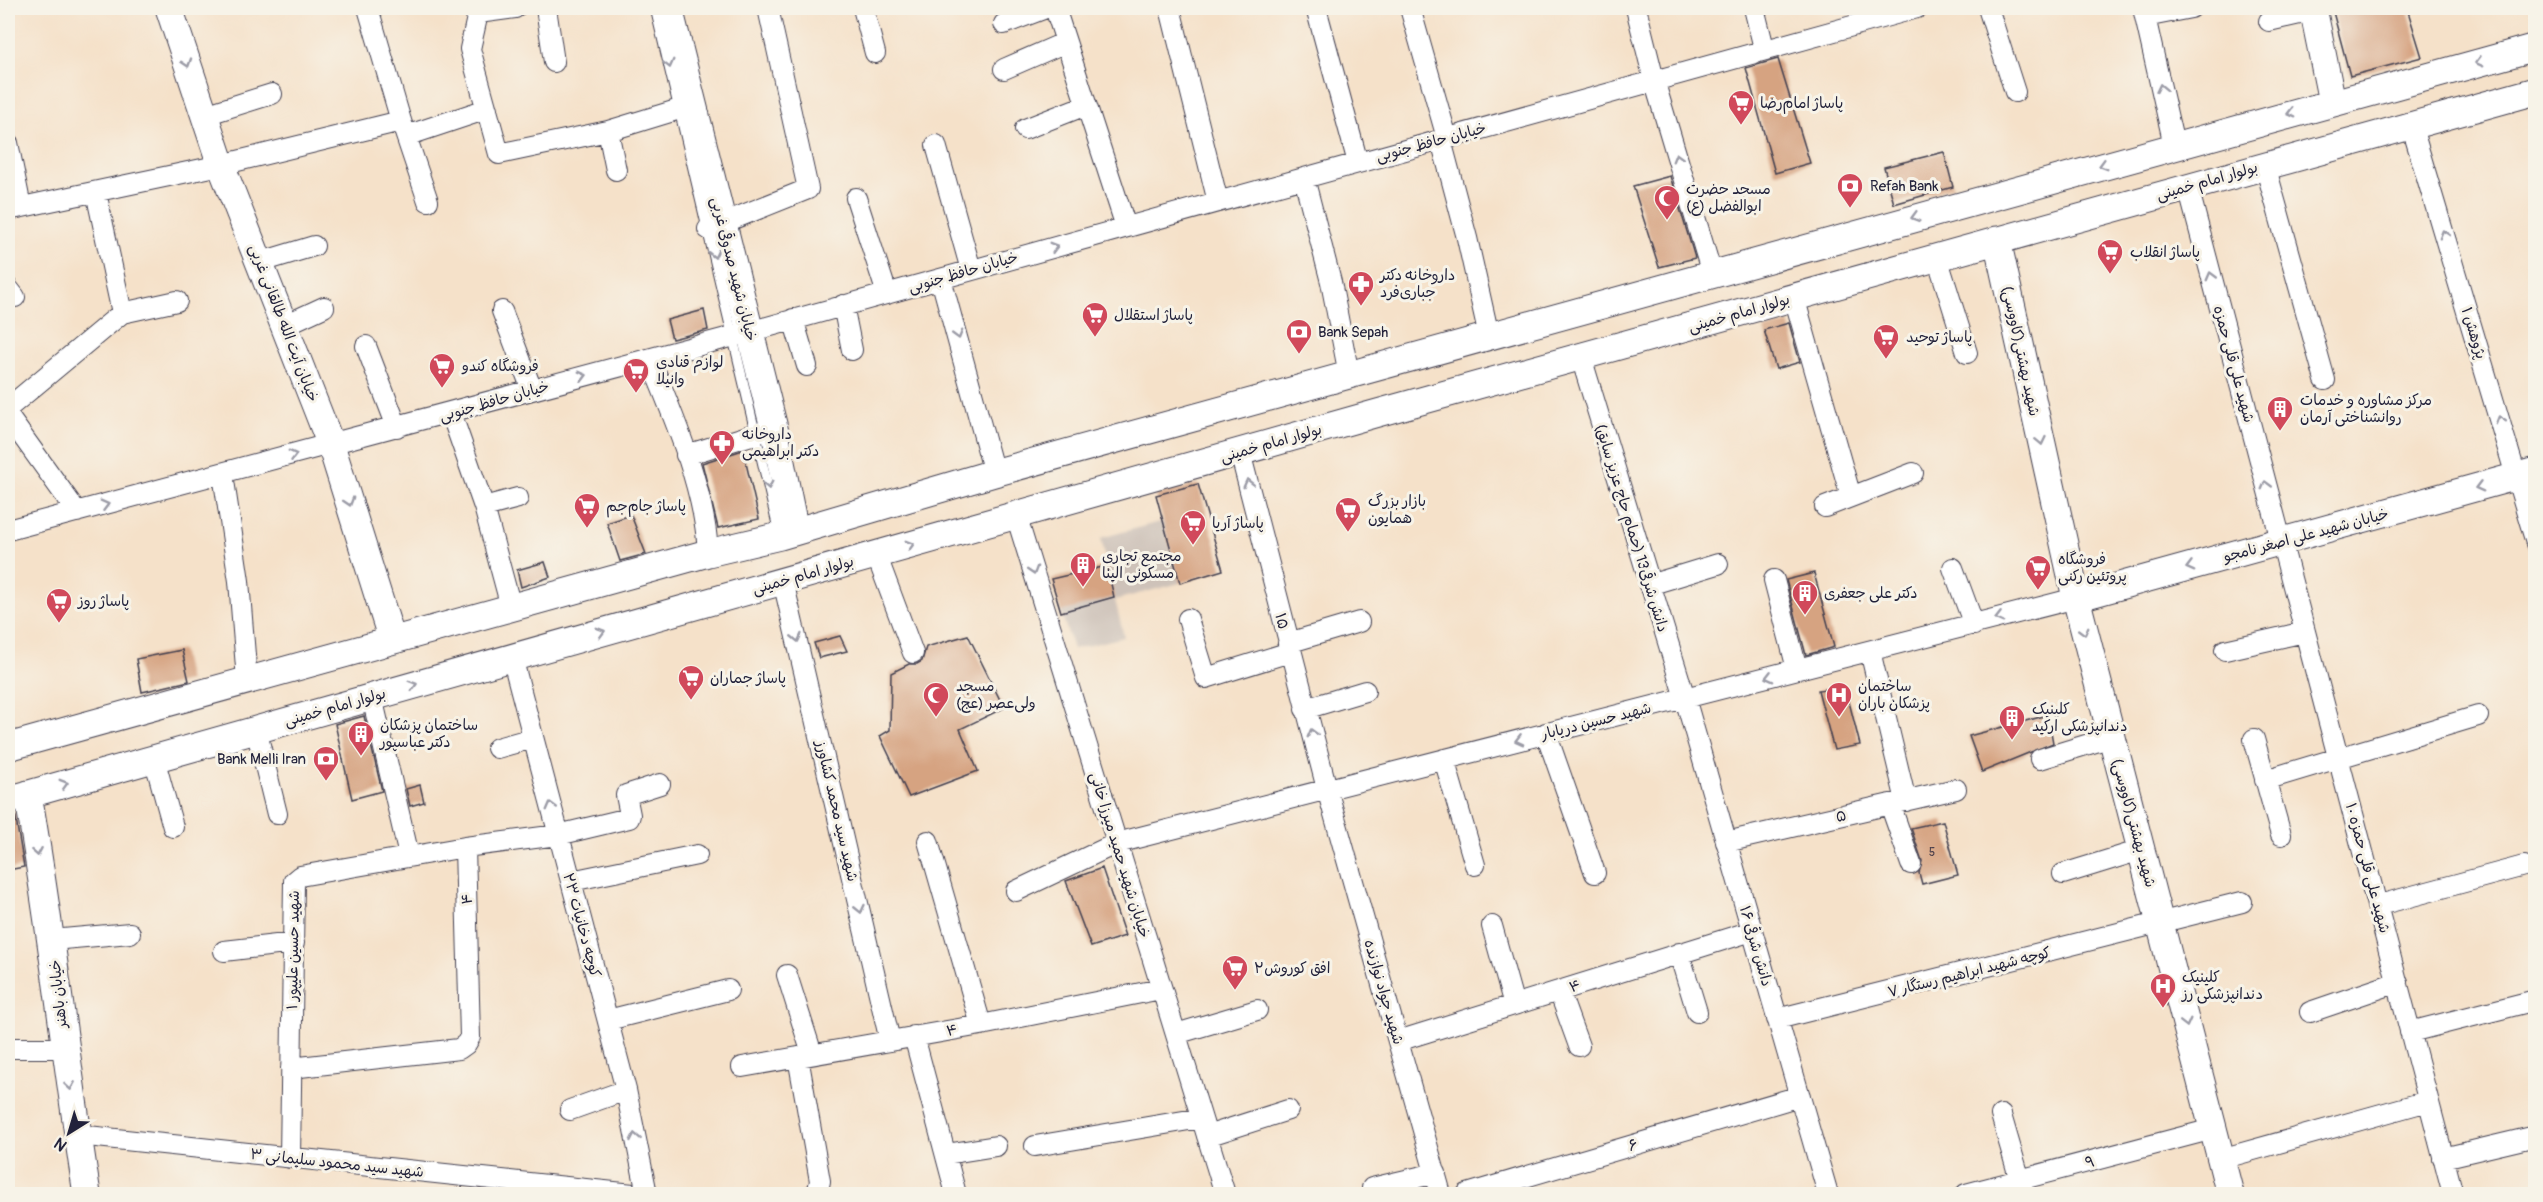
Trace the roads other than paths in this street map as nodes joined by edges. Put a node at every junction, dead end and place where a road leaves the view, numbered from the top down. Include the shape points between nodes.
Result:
1 (169, 8) edge
2 (368, 8) edge
3 (515, 8) edge
4 (546, 8) edge
5 (655, 8) edge
6 (669, 8) edge
7 (768, 8) edge
8 (863, 8) edge
9 (1046, 8) edge
10 (1055, 8) edge
11 (1170, 8) edge
12 (1316, 8) edge
13 (1410, 8) edge
14 (1636, 8) edge
15 (1754, 8) edge
16 (1917, 8) edge
17 (1988, 8) edge
18 (2191, 8) edge
19 (2313, 9) edge
20 (477, 10) edge
21 (2144, 12) edge
22 (2269, 21) dead end
23 (1004, 24) dead end
24 (1066, 42) junction
25 (2535, 47) edge
26 (1764, 48) junction
27 (875, 53) dead end
28 (554, 62) dead end
29 (1004, 69) dead end
30 (1654, 80) junction
31 (2015, 92) dead end
32 (2535, 92) edge
33 (273, 94) dead end
34 (2332, 102) junction
35 (1086, 105) junction
36 (686, 107) junction
37 (487, 109) junction
38 (205, 115) junction
39 (2411, 124) junction
40 (403, 129) junction
41 (1025, 129) dead end
42 (608, 131) junction
43 (1444, 139) junction
44 (8, 143) edge
45 (936, 145) dead end
46 (2174, 145) junction
47 (1358, 163) junction
48 (222, 165) junction
49 (2265, 165) junction
50 (616, 170) dead end
51 (1304, 178) junction
52 (2188, 187) junction
53 (96, 192) junction
54 (856, 198) dead end
55 (428, 201) dead end
56 (1218, 201) junction
57 (14, 209) edge
58 (716, 226) junction
59 (1126, 227) junction
60 (1997, 240) junction
61 (314, 246) dead end
62 (1937, 257) junction
63 (261, 262) junction
64 (971, 270) junction
65 (1712, 274) junction
66 (941, 279) junction
67 (887, 294) junction
68 (1794, 297) junction
69 (177, 301) dead end
70 (843, 305) junction
71 (324, 307) dead end
72 (502, 311) dead end
73 (122, 313) junction
74 (794, 319) junction
75 (285, 325) junction
76 (741, 334) junction
77 (1489, 336) junction
78 (366, 346) dead end
79 (852, 350) dead end
80 (1967, 353) dead end
81 (1581, 357) junction
82 (650, 358) junction
83 (807, 366) dead end
84 (1349, 375) junction
85 (2325, 380) dead end
86 (532, 390) junction
87 (8, 408) edge
88 (451, 413) junction
89 (8, 416) edge
90 (397, 427) junction
91 (766, 431) junction
92 (331, 445) junction
93 (1240, 452) junction
94 (686, 455) junction
95 (994, 473) junction
96 (1913, 473) dead end
97 (223, 474) junction
98 (2526, 474) edge
99 (1851, 497) junction
100 (518, 498) dead end
101 (484, 507) junction
102 (1824, 507) dead end
103 (77, 512) junction
104 (1016, 515) junction
105 (8, 530) edge
106 (787, 533) junction
107 (2280, 542) junction
108 (2535, 543) edge
109 (708, 553) junction
110 (876, 554) junction
111 (1718, 564) dead end
112 (1953, 568) dead end
113 (1774, 580) dead end
114 (783, 581) junction
115 (1649, 585) junction
116 (2076, 598) junction
117 (512, 607) junction
118 (1188, 619) dead end
119 (1359, 622) dead end
120 (1974, 625) junction
121 (2304, 632) junction
122 (392, 640) junction
123 (1289, 647) junction
124 (2225, 650) dead end
125 (1870, 651) junction
126 (913, 653) dead end
127 (512, 657) junction
128 (1797, 669) junction
129 (247, 680) junction
130 (1365, 691) dead end
131 (372, 697) junction
132 (1685, 698) junction
133 (1305, 709) junction
134 (2478, 716) dead end
135 (256, 729) junction
136 (1546, 734) junction
137 (2112, 737) junction
138 (533, 738) junction
139 (2254, 739) dead end
140 (8, 747) edge
141 (497, 748) dead end
142 (2338, 757) junction
143 (154, 758) junction
144 (1444, 759) junction
145 (2040, 759) dead end
146 (2265, 780) junction
147 (660, 784) dead end
148 (1327, 789) junction
149 (1956, 789) dead end
150 (18, 797) edge
151 (1898, 803) junction
152 (277, 814) dead end
153 (173, 827) dead end
154 (558, 835) junction
155 (2281, 835) dead end
156 (928, 841) dead end
157 (1726, 842) junction
158 (1117, 843) junction
159 (465, 847) junction
160 (2141, 850) junction
161 (697, 855) dead end
162 (409, 856) junction
163 (1911, 864) dead end
164 (1476, 865) dead end
165 (2524, 866) dead end
166 (1594, 873) dead end
167 (2063, 874) dead end
168 (571, 881) junction
169 (1016, 891) dead end
170 (2242, 902) dead end
171 (2379, 905) junction
172 (2161, 924) junction
173 (1492, 926) dead end
174 (1752, 931) junction
175 (130, 933) dead end
176 (52, 940) junction
177 (294, 943) junction
178 (224, 951) dead end
179 (1679, 953) junction
180 (787, 975) dead end
181 (2398, 982) junction
182 (1161, 988) junction
183 (728, 990) dead end
184 (1559, 990) junction
185 (2535, 1000) edge
186 (1514, 1005) junction
187 (1257, 1010) dead end
188 (1697, 1012) dead end
189 (2310, 1012) dead end
190 (1777, 1019) junction
191 (608, 1020) junction
192 (981, 1025) junction
193 (2410, 1032) junction
194 (1176, 1034) junction
195 (914, 1036) junction
196 (890, 1041) junction
197 (1398, 1041) junction
198 (1580, 1046) dead end
199 (8, 1048) edge
200 (64, 1048) junction
201 (805, 1056) junction
202 (742, 1067) dead end
203 (291, 1068) junction
204 (626, 1090) junction
205 (1800, 1096) junction
206 (2428, 1101) junction
207 (570, 1110) dead end
208 (1288, 1110) dead end
209 (2001, 1115) dead end
210 (1204, 1127) junction
211 (2213, 1129) junction
212 (78, 1135) junction
213 (2535, 1136) edge
214 (996, 1146) dead end
215 (1035, 1146) dead end
216 (946, 1154) junction
217 (290, 1158) junction
218 (2443, 1158) junction
219 (2221, 1159) junction
220 (1436, 1173) junction
221 (2022, 1187) edge
222 (1372, 1188) dead end
223 (87, 1194) edge
224 (633, 1194) edge
225 (647, 1194) edge
226 (814, 1194) edge
227 (956, 1194) edge
228 (1225, 1194) edge
229 (1442, 1194) edge
230 (1467, 1194) edge
231 (1828, 1194) edge
232 (1966, 1194) edge
233 (2230, 1194) edge
234 (2453, 1194) edge

1 -> 38 main road, خیابان آیت الله طالقانی غربی
2 - 40 street
3 - 20 street
4 - 28 street
5 -> 36 lane
6 - 36 main road, خیابان شهید صدوقی غربی
7 - 58 street via 808,189
8 - 27 street
9 - 23 street
10 - 24 street
11 - 56 street
12 - 47 street
13 - 43 street
14 - 30 street
15 - 26 street
16 - 26 street, خیابان حافظ جنوبی
17 - 31 street
18 - 21 street
19 - 22 street
19 - 34 main road
20 - 37 street via 470,49
46 -> 21 street
24 - 29 street
24 - 35 street
25 -> 34 main road
26 - 30 street, خیابان حافظ جنوبی
30 - 43 street, خیابان حافظ جنوبی
65 -> 30 street
32 - 39 main road, بولوار امام خمینی
33 - 38 street
34 -> 46 main road
35 - 41 street
35 - 59 street
36 - 42 street
36 - 58 main road, خیابان شهید صدوقی غربی
37 - 40 street
37 - 42 street via 499,154
38 - 48 main road, خیابان آیت الله طالقانی غربی
39 - 49 main road, بولوار امام خمینی
98 -> 39 street, پژوهش ۱
40 - 48 street via 304,145
40 - 55 street
42 - 50 street
43 - 47 street, خیابان حافظ جنوبی
43 - 77 street
44 - 57 street
45 - 64 street
46 -> 65 main road
47 - 51 street, خیابان حافظ جنوبی
48 - 53 street
48 - 63 main road, خیابان آیت الله طالقانی غربی
49 - 52 main road, بولوار امام خمینی
49 - 85 street
51 - 56 street, خیابان حافظ جنوبی
51 - 84 street via 1331,282
52 - 60 main road, بولوار امام خمینی
107 -> 52 street, شهید علی قلی حمزه
53 - 57 street
53 - 73 street
54 - 67 street
56 - 59 street, خیابان حافظ جنوبی
58 - 76 main road, خیابان شهید صدوقی غربی
64 -> 59 street, خیابان حافظ جنوبی
60 - 62 main road, بولوار امام خمینی
60 -> 116 main road, شهید بهشتی(کاووسی)
61 - 63 street
62 - 68 main road, بولوار امام خمینی
62 - 80 street
63 - 75 main road, خیابان آیت الله طالقانی غربی
64 - 66 street, خیابان حافظ جنوبی
65 - 77 main road
66 - 67 street, خیابان حافظ جنوبی
66 -> 95 street
67 - 70 street, خیابان حافظ جنوبی
68 - 81 main road, بولوار امام خمینی
68 - 99 street
69 - 73 street
70 - 74 street, خیابان حافظ جنوبی
70 - 79 street
71 - 75 street
72 - 86 street
73 - 87 street
74 - 76 street, خیابان حافظ جنوبی
74 - 83 street
75 - 92 main road, خیابان آیت الله طالقانی غربی
76 - 82 street, خیابان حافظ جنوبی
76 - 91 main road, خیابان شهید صدوقی غربی
77 - 84 main road
78 - 90 street
81 - 93 main road, بولوار امام خمینی
81 - 115 street, دانش شرقی13 (حمام حاج عزیز سابق)
86 -> 82 street, خیابان حافظ جنوبی
82 - 94 street
84 - 95 main road
86 - 88 street, خیابان حافظ جنوبی
88 - 90 street, خیابان حافظ جنوبی
88 - 101 street
89 - 103 street
90 - 92 street, خیابان حافظ جنوبی
91 - 94 street
91 - 106 main road, خیابان شهید صدوقی غربی
97 -> 92 street, خیابان حافظ جنوبی
92 -> 122 main road, خیابان آیت الله طالقانی غربی
93 - 104 main road, بولوار امام خمینی
123 -> 93 street, ۱۵
94 - 109 street via 707,523
95 - 106 main road
96 - 99 street
103 -> 97 street, خیابان حافظ جنوبی
97 - 129 street via 239,581
98 -> 107 main road, خیابان شهید علی اصغر نامجو
98 - 108 street, پژوهش ۱
99 - 102 street
100 - 101 street
101 - 117 street
103 - 105 street, خیابان حافظ جنوبی
110 -> 104 main road, بولوار امام خمینی
104 -> 158 street, خیابان شهید حمید میرزا خانی
106 - 109 main road
107 -> 116 main road, خیابان شهید علی اصغر نامجو
107 - 121 street, شهید علی قلی حمزه ۱۰
109 - 117 main road
110 - 114 main road, بولوار امام خمینی
110 - 126 street
111 - 115 street
112 - 120 street
113 - 128 street
127 -> 114 main road, بولوار امام خمینی
114 -> 196 street, شهید سید محمد کشاورز
115 - 132 street, دانش شرقی13 (حمام حاج عزیز سابق)
116 -> 120 street, شهید حسین دریابار
116 -> 137 main road, شهید بهشتی(کاووسی)
117 - 122 main road
118 - 123 street via 1206,678
119 - 123 street
120 - 125 street, شهید حسین دریابار
121 - 124 street
121 - 142 street, شهید علی قلی حمزه ۱۰
122 - 129 main road
123 - 133 street, ۱۵
125 - 128 street, شهید حسین دریابار
125 - 151 street
131 -> 127 main road, بولوار امام خمینی
127 - 138 street, کوچه دخانیات ۲۳
128 -> 132 street, شهید حسین دریابار
129 - 140 main road
130 - 133 street
131 - 135 main road, بولوار امام خمینی
131 - 162 street
132 - 136 street, شهید حسین دریابار
132 - 157 street, دانش شرقی ۱۶
148 -> 133 street, ۱۵
134 - 142 street
135 - 143 main road, بولوار امام خمینی
135 - 152 street
136 -> 144 street, شهید حسین دریابار
136 - 166 street
137 - 145 street
137 - 160 main road, شهید بهشتی(کاووسی)
138 - 141 street
154 -> 138 street, کوچه دخانیات ۲۳
139 - 146 street
142 - 146 street
142 - 171 street, شهید علی قلی حمزه ۱۰
150 -> 143 main road, بولوار امام خمینی
143 - 153 street
144 - 148 street, شهید حسین دریابار
144 - 164 street
146 - 155 street
147 - 154 street via 627,795 629,818
148 - 158 street, شهید حسین دریابار
148 - 197 street, شهید جواد نوازنده
149 - 151 street, ۵
150 -> 176 main road, خیابان باهنر
151 - 157 street, ۵
151 - 163 street
154 - 159 street
154 - 168 street, کوچه دخانیات ۲۳
156 - 192 street
157 - 174 street, دانش شرقی ۱۶
158 - 169 street, شهید حسین دریابار
158 - 182 street, خیابان شهید حمید میرزا خانی
159 - 162 street, شهید حسین علیپور ۱
159 - 203 street, ۴ via 470,1037 466,1044 459,1049
160 - 167 street
160 - 172 main road, شهید بهشتی(کاووسی)
161 - 168 street
162 - 177 street, شهید حسین علیپور ۱ via 294,880
165 - 171 street
168 - 191 street, کوچه دخانیات ۲۳
170 - 172 street, کوچه شهید ابراهیم رستگار ۷
171 - 181 street, شهید علی قلی حمزه ۱۰
172 - 190 street, کوچه شهید ابراهیم رستگار ۷
172 -> 211 main road, شهید بهشتی(کاووسی)
173 - 186 street
174 - 179 street, ۴
174 - 190 street, دانش شرقی ۱۶
175 - 176 street
176 - 200 main road, خیابان باهنر
177 - 178 street
177 - 203 street, شهید حسین علیپور ۱
179 - 184 street, ۴
179 - 188 street
180 - 201 street
181 - 189 street
181 - 193 street, شهید علی قلی حمزه ۱۰
182 - 192 street, ۴
182 - 194 street, خیابان شهید حمید میرزا خانی
183 - 191 street
184 - 186 street, ۴
184 - 198 street
185 - 193 street
186 - 197 street, ۴
187 - 194 street
190 - 205 street, دانش شرقی ۱۶
191 - 204 street, کوچه دخانیات ۲۳
192 - 195 street, ۴
193 - 206 street, شهید علی قلی حمزه ۱۰
194 - 210 street, خیابان شهید حمید میرزا خانی
195 - 196 street, ۴
195 - 216 street
196 - 201 street, ۴
197 - 220 street, شهید جواد نوازنده
199 - 200 street
200 -> 212 main road, خیابان باهنر
201 - 202 street, ۴
201 - 226 street via 820,1180
203 - 217 street, شهید حسین علیپور ۱
204 - 207 street
225 -> 204 street, کوچه دخانیات ۲۳
205 - 230 street, ۶
205 - 231 street, دانش شرقی ۱۶
206 - 218 street, شهید علی قلی حمزه ۱۰
206 - 219 street
208 - 210 street
209 - 221 street
210 - 215 street
210 - 228 street, خیابان شهید حمید میرزا خانی
211 - 219 main road, شهید بهشتی(کاووسی)
211 - 221 street, ۹
212 - 217 street, شهید سید محمود سلیمانی ۳
212 - 223 main road, خیابان باهنر
213 - 218 street
214 - 216 street
216 - 227 street
217 - 224 street, شهید سید محمود سلیمانی ۳
218 - 234 street, شهید علی قلی حمزه ۱۰
219 - 233 main road, شهید بهشتی(کاووسی)
220 - 222 street
220 - 229 street, شهید جواد نوازنده
221 - 232 street, ۹

